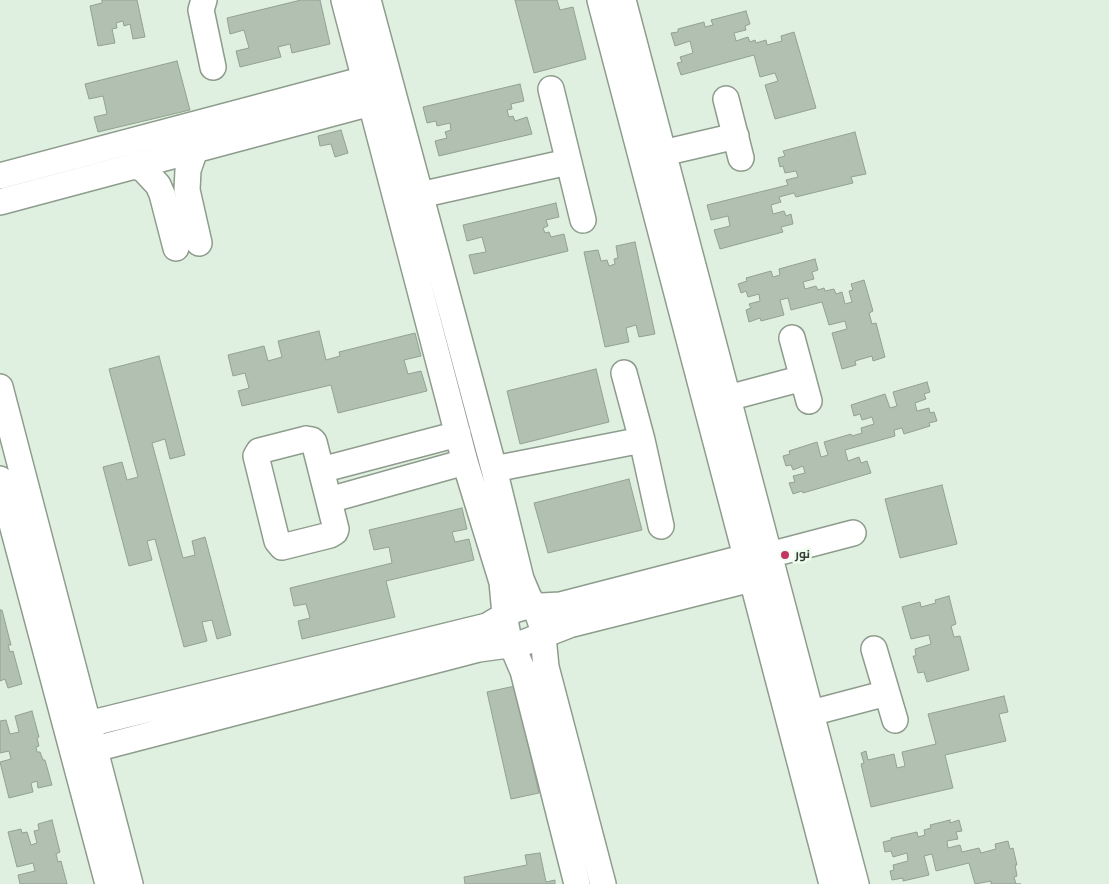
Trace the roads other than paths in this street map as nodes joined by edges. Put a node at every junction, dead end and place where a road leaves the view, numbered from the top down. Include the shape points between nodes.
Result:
1 (204, 0) edge
2 (344, 0) edge
3 (368, 0) edge
4 (600, 0) edge
5 (623, 0) edge
6 (213, 67) dead end
7 (365, 79) junction
8 (551, 89) dead end
9 (726, 99) dead end
10 (371, 102) junction
11 (195, 150) junction
12 (663, 153) junction
13 (568, 162) junction
14 (135, 165) junction
15 (0, 176) edge
16 (420, 195) junction
17 (0, 202) edge
18 (583, 220) dead end
19 (792, 338) dead end
20 (624, 374) dead end
21 (0, 387) edge
22 (728, 398) junction
23 (458, 434) junction
24 (642, 440) junction
25 (466, 462) junction
26 (494, 469) junction
27 (321, 470) junction
28 (0, 479) edge
29 (329, 500) junction
30 (661, 526) dead end
31 (853, 533) dead end
32 (756, 564) junction
33 (535, 606) junction
34 (505, 615) junction
35 (544, 636) junction
36 (513, 646) junction
37 (874, 649) dead end
38 (60, 664) junction
39 (887, 693) junction
40 (811, 713) junction
41 (895, 720) dead end
42 (88, 724) junction
43 (95, 749) junction
44 (106, 832) junction
45 (108, 884) edge
46 (130, 884) edge
47 (577, 884) edge
48 (602, 884) edge
49 (832, 884) edge
50 (856, 884) edge

1 - 6 street via 201,10
2 - 7 street
3 - 16 street
4 - 32 street
5 - 12 street
7 - 10 street
7 - 15 street
8 - 13 street
9 - 12 street via 738,147
10 - 11 street
10 - 23 street
11 - 14 street
11 - 14 street via 187,180 188,245 151,177
12 - 22 street
13 - 16 street
13 - 18 street
14 - 17 street
16 - 26 street
19 - 22 street via 806,390
20 - 24 street
21 - 38 street
22 - 32 street
23 - 25 street
23 - 27 street
24 - 26 street
24 - 30 street
25 - 29 street
25 - 34 street via 502,582
26 - 33 street via 521,579
27 - 29 street
27 - 29 street via 312,440 257,454 278,543 285,547 333,534 336,529
28 - 38 street
31 - 32 street
32 - 33 street via 560,605
32 - 35 street
32 - 40 street
32 - 49 street
33 - 34 street
33 - 35 street
34 - 36 street
34 - 42 street via 476,629
35 - 36 street
35 - 48 street via 546,667
36 - 43 street via 479,649
36 - 47 street via 523,671
37 - 39 street
38 - 42 street
38 - 44 street
39 - 40 street
39 - 41 street
40 - 50 street
42 - 43 street
43 - 44 street
44 - 45 street
44 - 46 street

